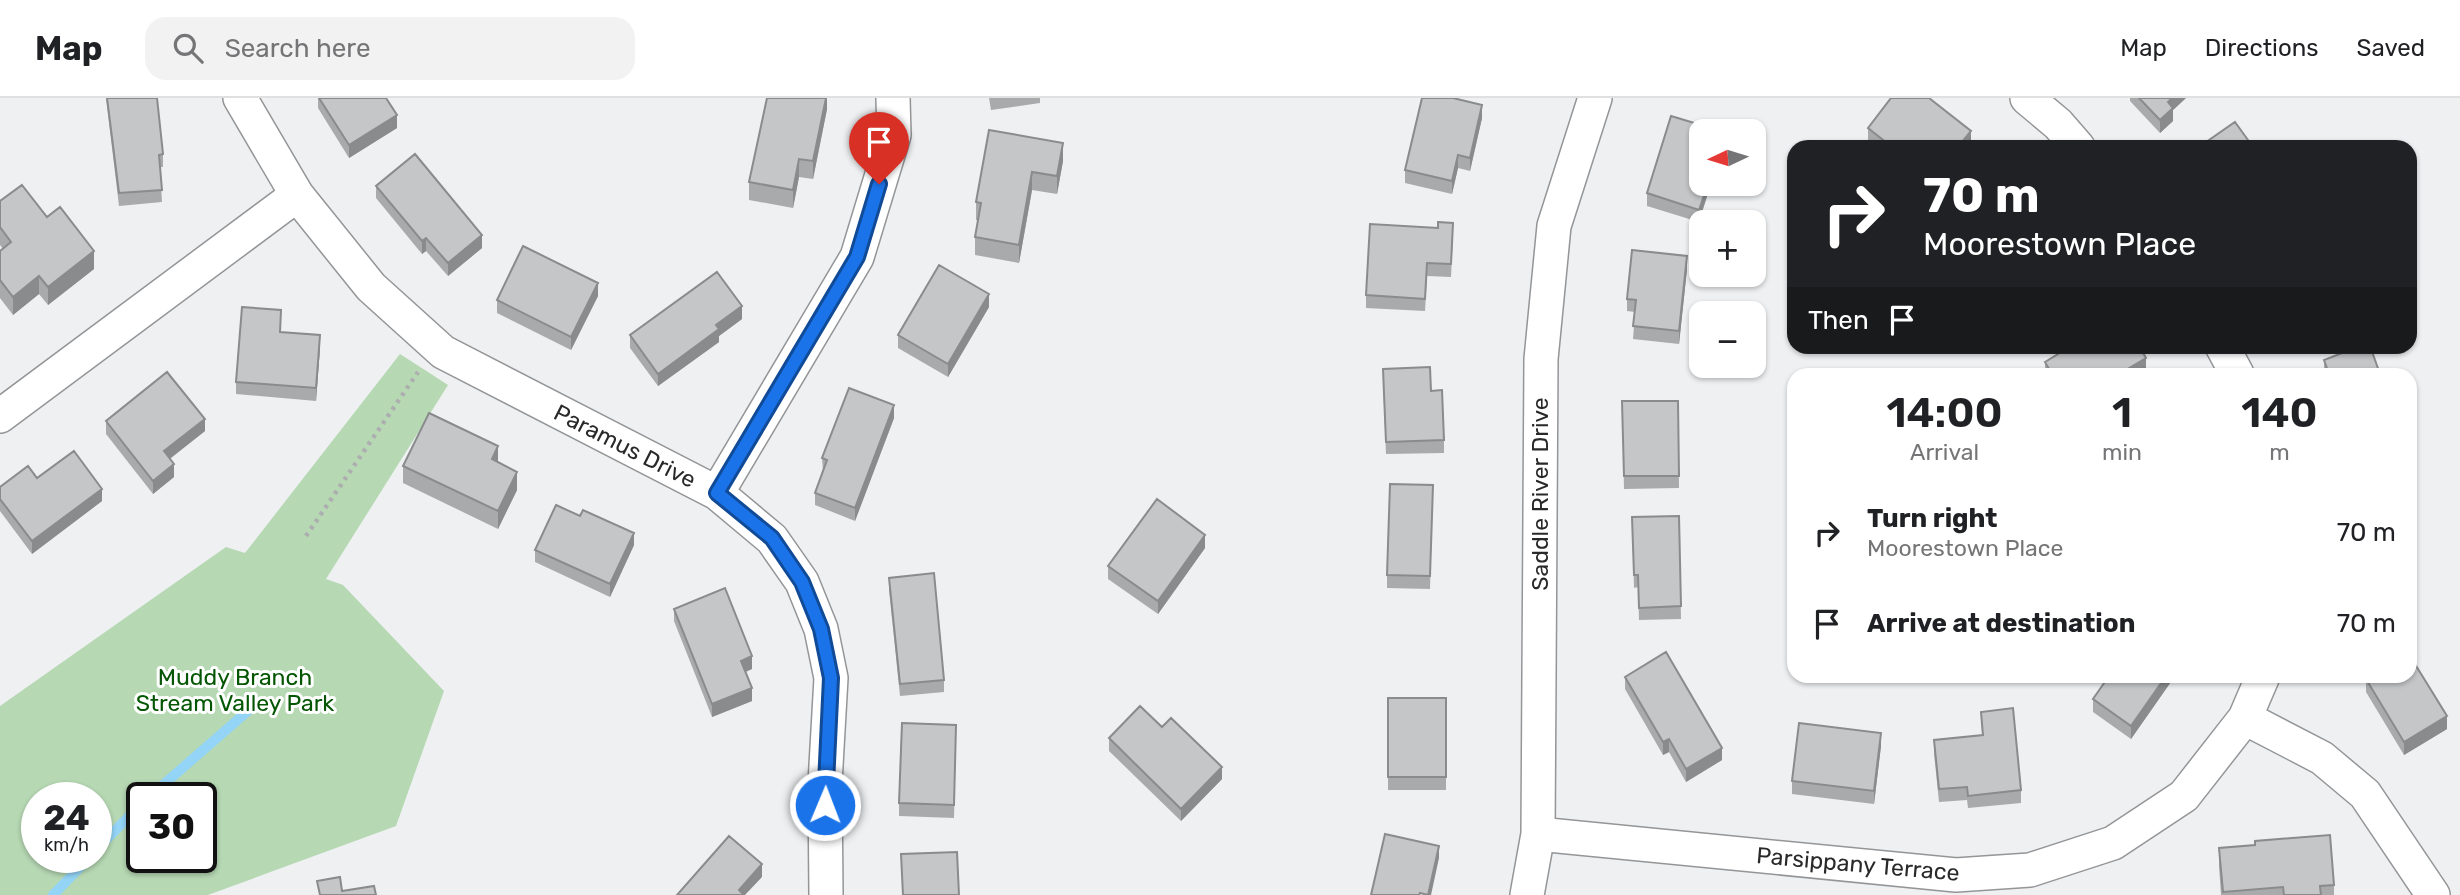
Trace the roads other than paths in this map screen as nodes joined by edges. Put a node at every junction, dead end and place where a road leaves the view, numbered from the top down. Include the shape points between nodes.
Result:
1 (240, 98) edge
2 (892, 98) edge
3 (1595, 98) edge
4 (2027, 98) edge
5 (2072, 140) edge
6 (297, 195) junction
7 (0, 416) edge
8 (717, 493) junction
9 (2260, 683) edge
10 (2245, 718) junction
11 (1538, 834) junction
12 (1956, 885) edge
13 (826, 895) edge
14 (1527, 895) edge
15 (2433, 895) edge

1 - 6 street, Paramus Drive
2 - 8 street via 894,135 857,257
3 - 11 street, Saddle River Drive via 1554,226 1541,359
4 - 5 street
6 - 7 street
6 - 8 street, Paramus Drive via 371,287 436,346
8 - 13 street, Paramus Drive via 772,538 802,582 821,629 831,678 825,783
9 - 10 street, Parsippany Terrace
10 - 12 street, Parsippany Terrace via 2184,796 2113,843 2030,870
10 - 15 street via 2322,758 2365,794
11 - 12 street, Parsippany Terrace
11 - 14 street, Saddle River Drive

